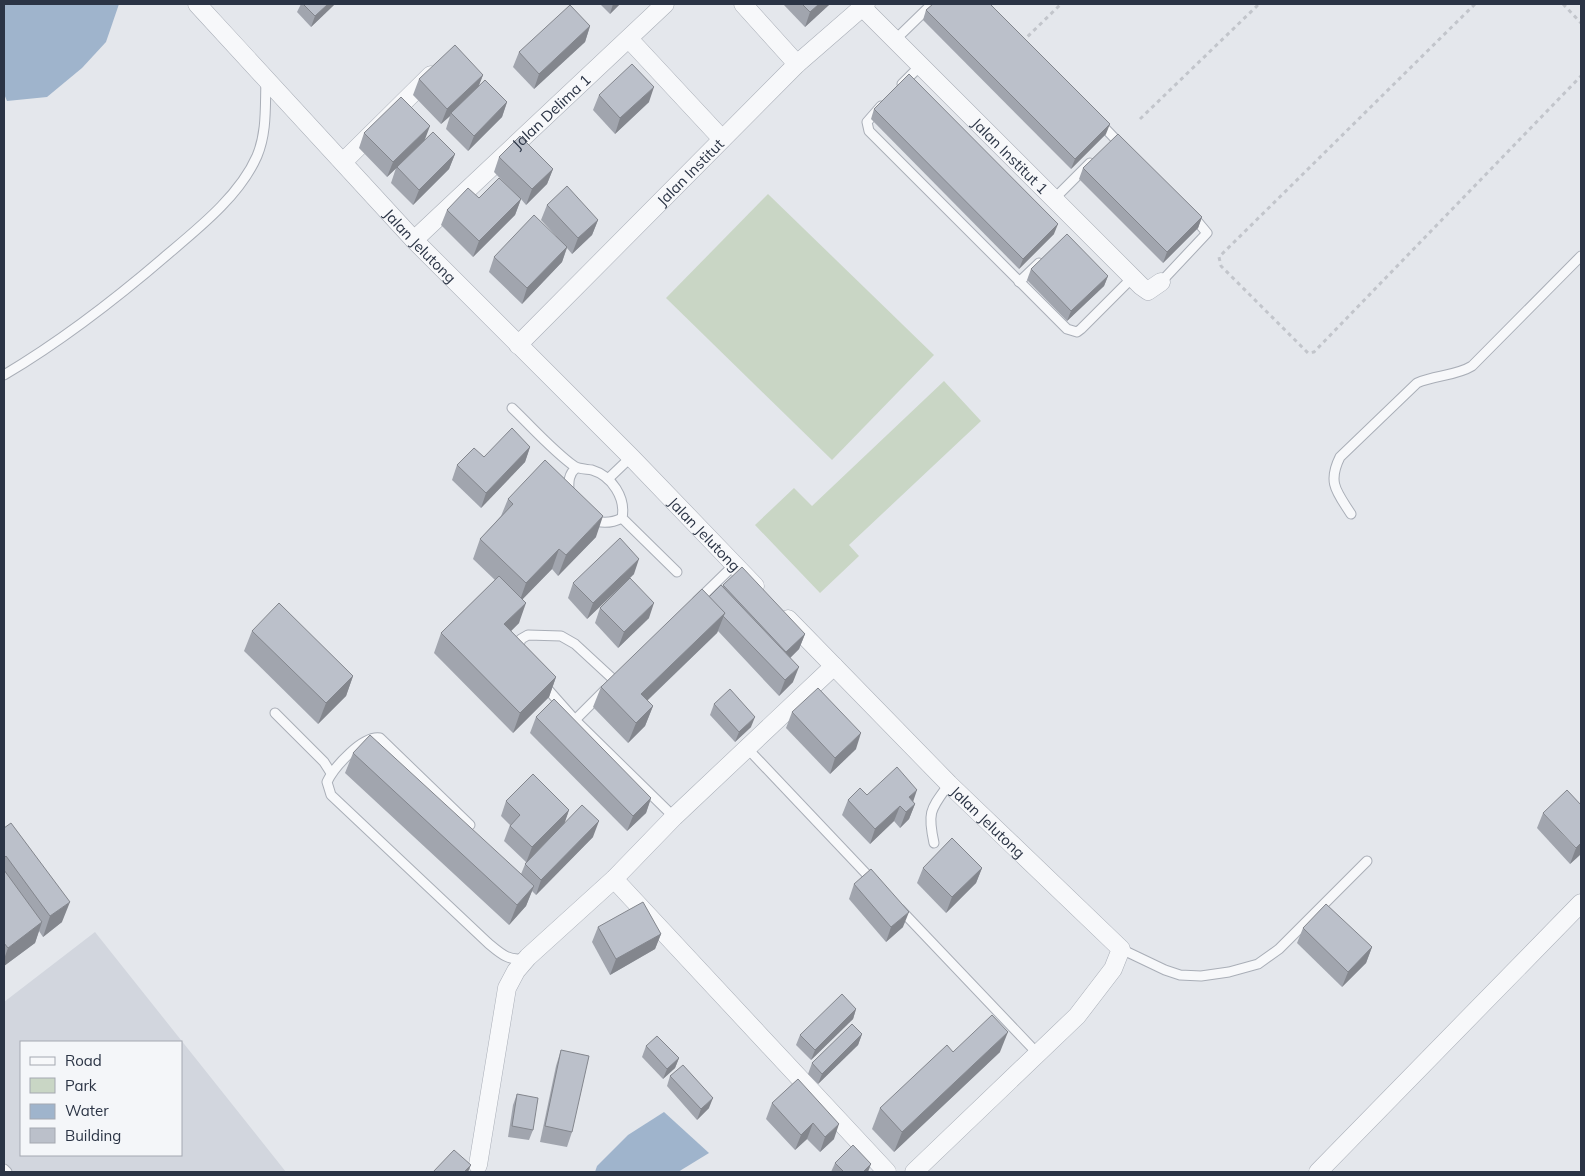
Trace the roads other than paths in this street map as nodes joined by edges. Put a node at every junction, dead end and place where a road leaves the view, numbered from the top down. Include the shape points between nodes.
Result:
1 (197, 4) edge
2 (665, 4) edge
3 (743, 4) edge
4 (932, 4) edge
5 (864, 6) edge
6 (629, 39) junction
7 (896, 40) junction
8 (797, 64) junction
9 (922, 65) junction
10 (438, 68) edge
11 (266, 78) junction
12 (1094, 118) edge
13 (722, 139) junction
14 (1128, 152) edge
15 (1095, 159) edge
16 (343, 162) junction
17 (1054, 199) junction
18 (1182, 205) edge
19 (414, 240) junction
20 (1046, 256) edge
21 (1581, 256) edge
22 (1132, 278) junction
23 (1019, 282) junction
24 (1161, 282) joint
25 (518, 345) junction
26 (4, 375) edge
27 (512, 408) dead end
28 (631, 457) junction
29 (576, 468) junction
30 (608, 479) junction
31 (1352, 514) dead end
32 (622, 518) junction
33 (734, 565) junction
34 (678, 572) dead end
35 (692, 606) edge
36 (525, 664) edge
37 (834, 666) junction
38 (537, 678) edge
39 (275, 713) dead end
40 (575, 720) junction
41 (747, 748) junction
42 (331, 774) junction
43 (949, 784) junction
44 (674, 816) junction
45 (470, 825) edge
46 (934, 843) dead end
47 (1367, 861) dead end
48 (614, 879) junction
49 (882, 890) edge
50 (1581, 903) edge
51 (896, 905) edge
52 (1121, 949) junction
53 (528, 957) junction
54 (1038, 1054) junction
55 (478, 1165) dead end
56 (4, 1169) edge
57 (7, 1172) edge
58 (887, 1172) edge
59 (914, 1172) edge
60 (1318, 1172) edge

1 - 11 street, Jalan Jelutong
2 - 6 street, Jalan Delima 1
3 - 8 street
4 - 7 lane
5 - 7 street, Jalan Institut 1
5 - 8 street, Jalan Institut
6 - 13 street via 685,108
6 - 19 street, Jalan Delima 1
7 - 9 street, Jalan Institut 1
8 - 13 street, Jalan Institut
9 - 17 street, Jalan Institut 1
9 - 23 lane via 869,117 866,127
10 - 16 street
11 - 16 street, Jalan Jelutong
11 - 26 lane via 264,132 256,157 224,201 192,234 111,303
12 - 14 lane via 1112,142
13 - 25 street, Jalan Institut
15 - 17 lane
16 - 19 street, Jalan Jelutong
17 - 22 street, Jalan Institut 1 via 1075,227
18 - 24 lane via 1205,227 1207,233
19 - 25 street, Jalan Jelutong
20 - 23 lane
21 - 31 lane via 1472,366 1417,383 1340,457 1332,480
22 - 23 lane via 1076,332 1067,329
22 - 24 street, Jalan Institut 1 via 1148,290
25 - 28 street, Jalan Jelutong
27 - 29 lane
28 - 30 lane
28 - 33 street, Jalan Jelutong
29 - 30 lane via 592,470
29 - 32 lane via 569,480 570,500 578,509 596,522 615,522
30 - 32 lane via 622,498
32 - 34 lane
33 - 35 lane
33 - 37 street, Jalan Jelutong
36 - 40 lane via 516,652 524,636 561,636 618,677
37 - 41 street
37 - 43 street, Jalan Jelutong
38 - 40 lane
39 - 42 lane via 324,762
40 - 44 lane
41 - 44 street
41 - 49 lane
42 - 45 lane via 360,744 374,737 380,738
42 - 53 lane via 327,782 331,795 488,943 502,955 515,960
43 - 46 lane via 932,808 930,824
43 - 52 street, Jalan Jelutong
44 - 48 street
47 - 52 lane, Jalan Jelutong via 1279,949 1258,964 1201,976 1180,975
48 - 53 street
48 - 58 street via 856,1145
50 - 60 street
51 - 54 lane
52 - 54 street via 1113,969 1078,1016
53 - 55 street via 507,988
54 - 59 street
56 - 57 lane

